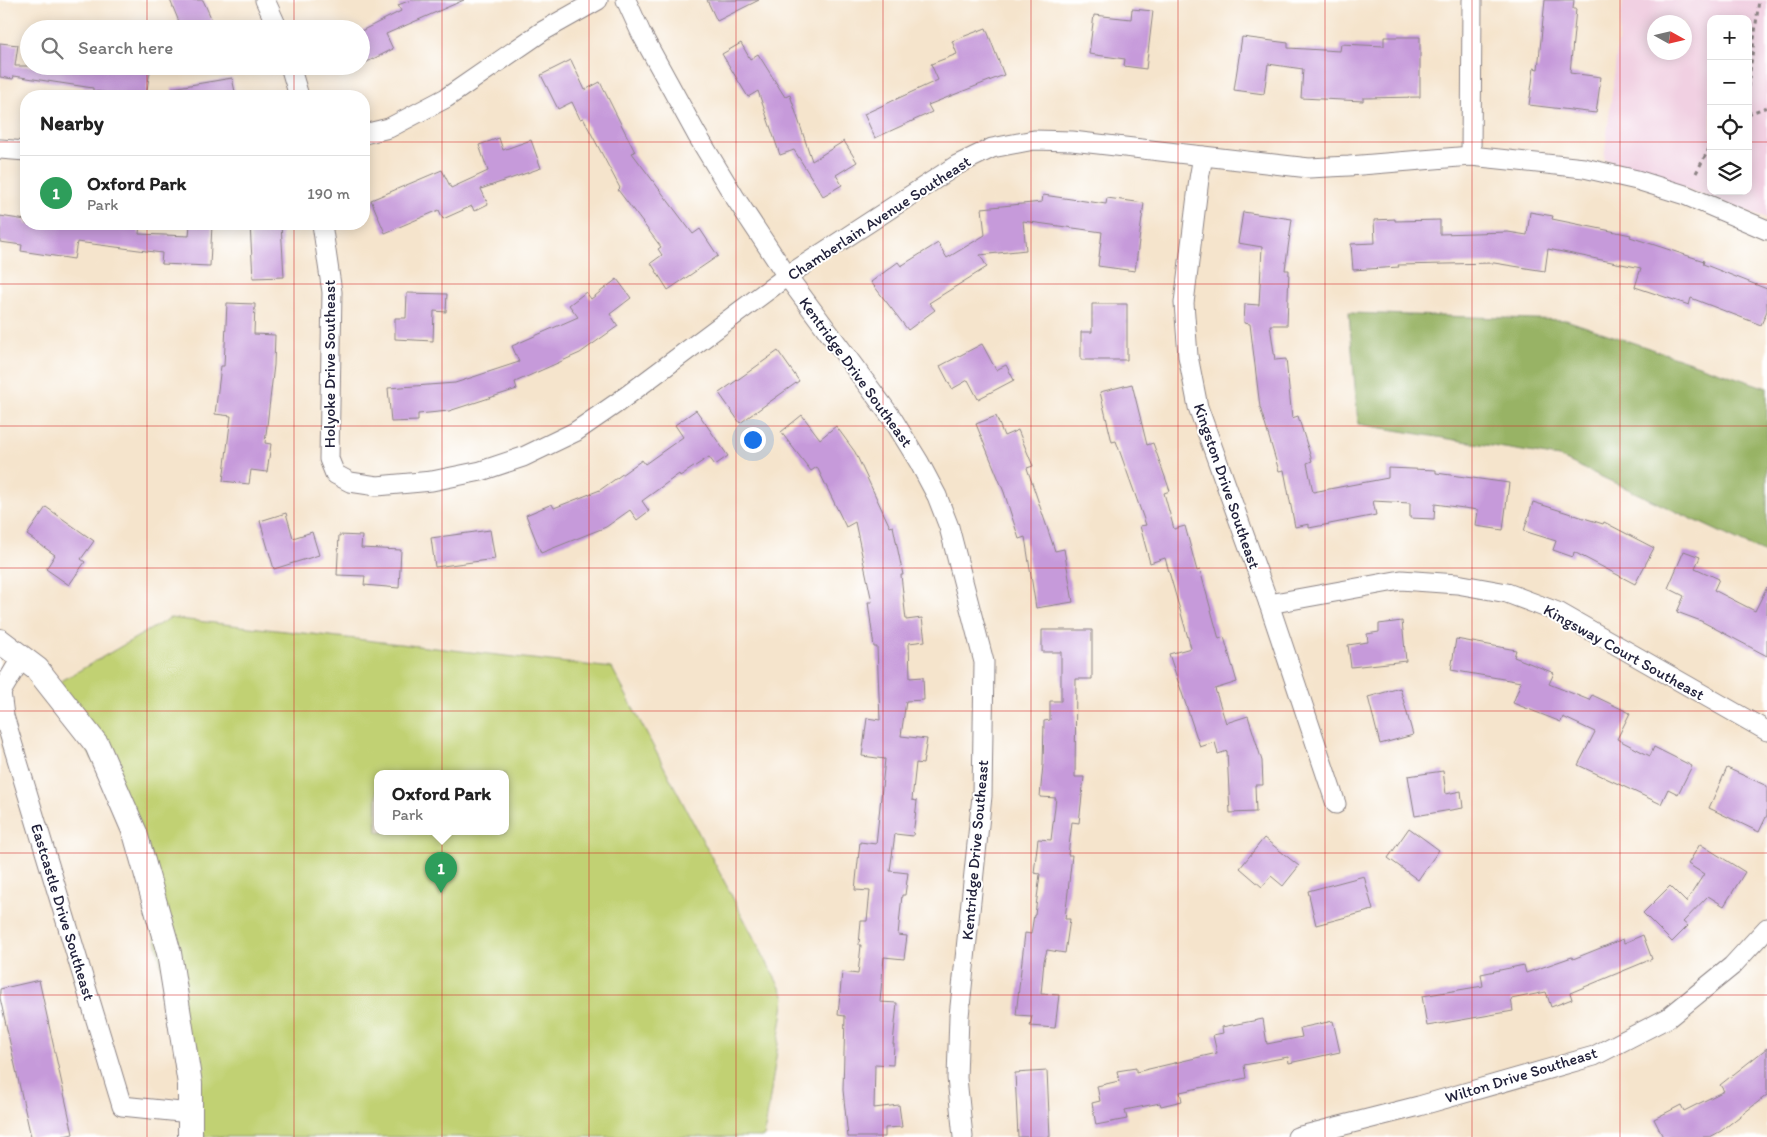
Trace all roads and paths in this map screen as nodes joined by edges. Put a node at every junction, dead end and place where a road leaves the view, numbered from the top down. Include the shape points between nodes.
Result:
1 (265, 0) edge
2 (598, 0) edge
3 (626, 0) edge
4 (1472, 0) edge
5 (1759, 0) edge
6 (274, 20) edge
7 (1751, 60) edge
8 (293, 75) edge
9 (297, 90) edge
10 (1767, 107) edge
11 (1752, 113) edge
12 (370, 133) edge
13 (0, 149) edge
14 (1709, 150) edge
15 (20, 151) edge
16 (1203, 156) junction
17 (1471, 156) junction
18 (1696, 173) dead end
19 (323, 230) edge
20 (1767, 230) edge
21 (787, 276) junction
22 (335, 474) joint
23 (1268, 604) junction
24 (0, 641) edge
25 (22, 657) junction
26 (1767, 731) edge
27 (1336, 804) dead end
28 (1767, 928) edge
29 (190, 1112) junction
30 (190, 1137) edge
31 (963, 1137) edge
32 (1297, 1137) edge

1 - 6 street
2 - 12 street via 543,31 446,98 389,128
3 - 21 street, Kentridge Drive Southeast via 697,135
4 - 17 street
5 - 7 path
8 - 9 street
10 - 11 path
13 - 15 street
14 - 18 path
16 - 17 street, Chamberlain Avenue Southeast via 1310,168
16 - 21 street, Chamberlain Avenue Southeast via 1072,141 1034,140 992,148 957,165
16 - 23 street, Kingston Drive Southeast via 1184,302 1188,356 1198,407
17 - 20 street, Chamberlain Avenue Southeast via 1584,168 1637,180 1685,195
19 - 22 street, Holyoke Drive Southeast via 332,292 329,459
21 - 22 street, Chamberlain Avenue Southeast via 617,404 575,432 523,457 480,471 432,481 377,486 350,482
21 - 31 street, Kentridge Drive Southeast via 892,418 937,496 949,527 984,662 982,796 959,1016 957,1078
23 - 26 street, Kingsway Court Southeast via 1401,580 1456,584 1507,593 1560,613
23 - 27 street, Kingston Drive Southeast
24 - 25 street
25 - 29 street via 37,669 96,745 135,833 169,953 190,1084
25 - 29 street, Eastcastle Drive Southeast via 1,692 4,716 122,1106
28 - 32 street, Wilton Drive Southeast via 1732,966 1668,1018 1594,1056
29 - 30 street

